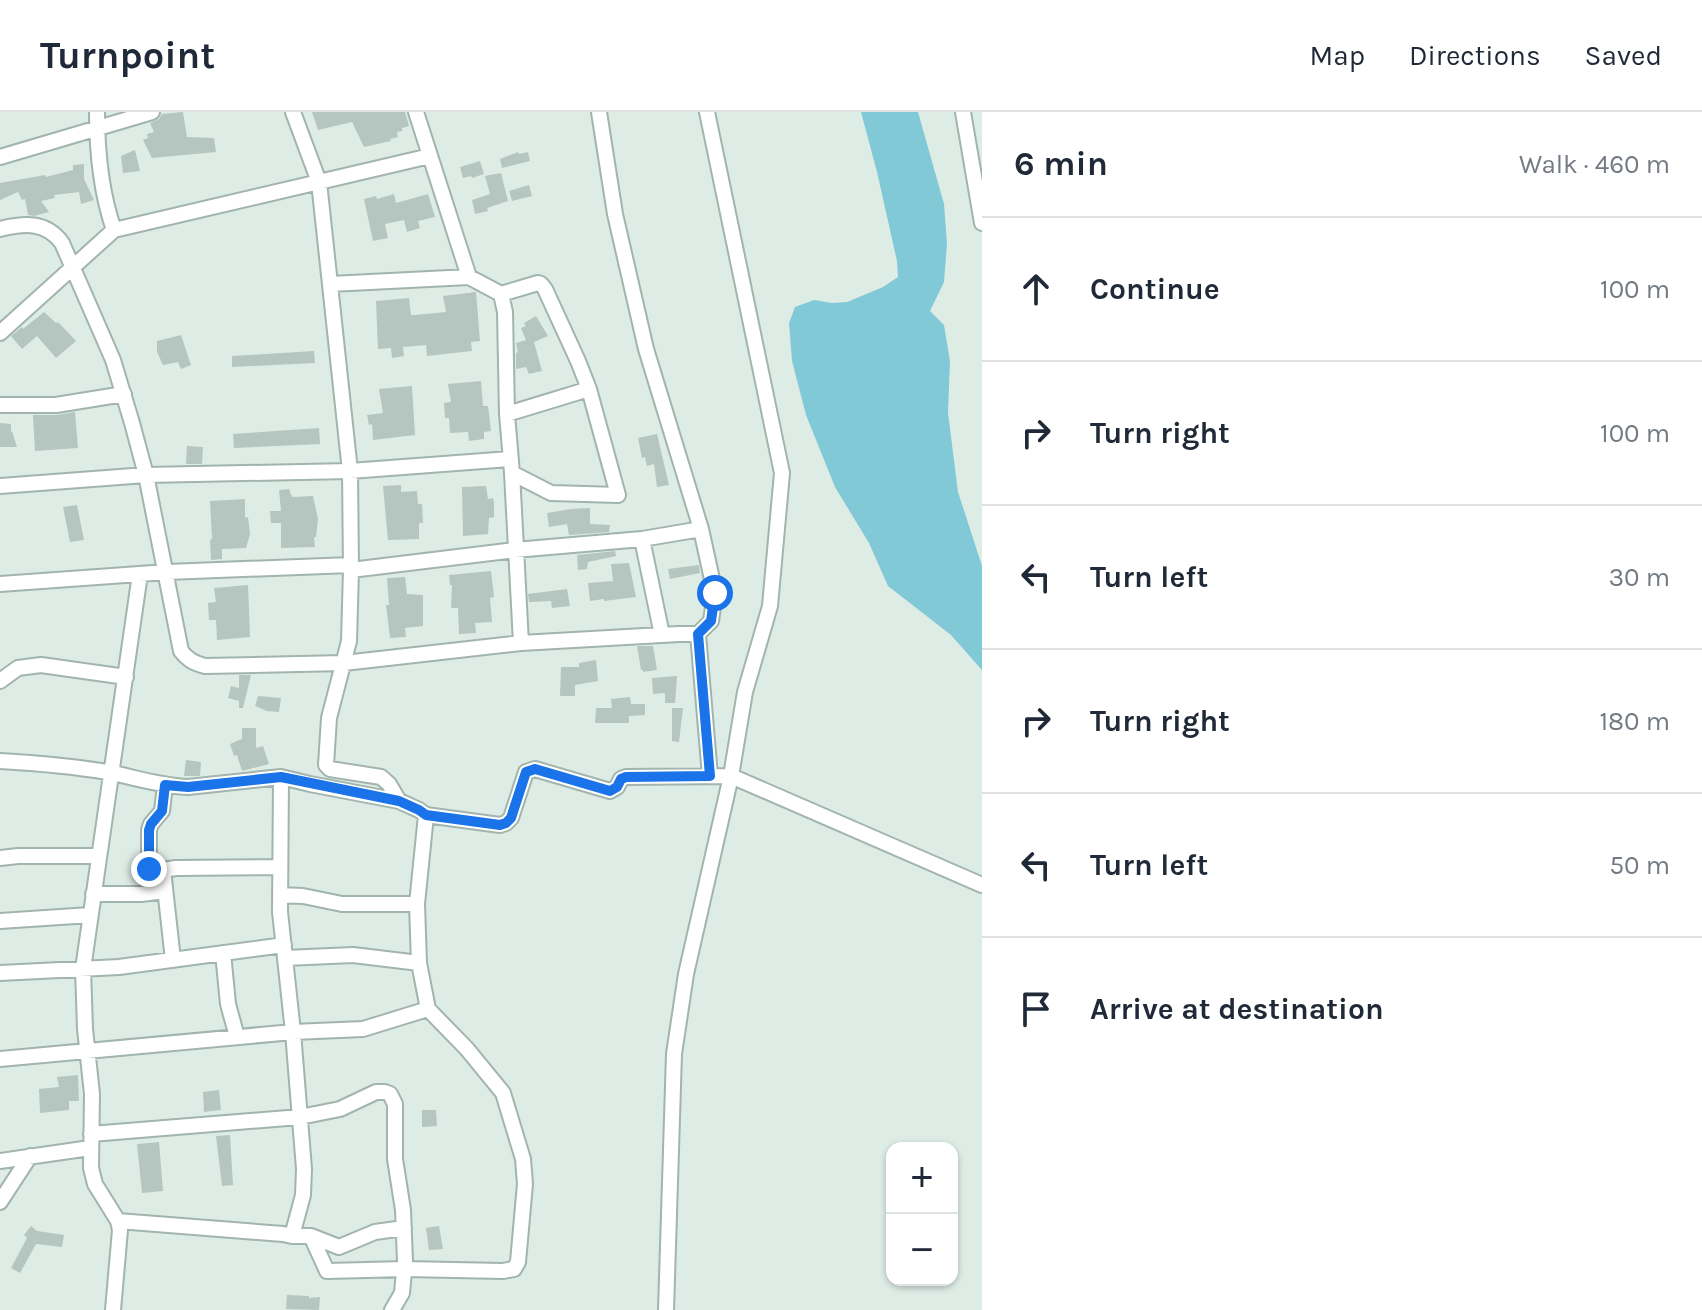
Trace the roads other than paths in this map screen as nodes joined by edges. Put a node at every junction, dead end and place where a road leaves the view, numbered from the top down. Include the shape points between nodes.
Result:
1 (97, 112) edge
2 (152, 112) edge
3 (293, 112) edge
4 (416, 112) edge
5 (599, 112) edge
6 (707, 112) edge
7 (963, 112) edge
8 (97, 128) junction
9 (430, 156) junction
10 (0, 157) edge
11 (319, 182) junction
12 (982, 223) edge
13 (0, 229) edge
14 (114, 230) junction
15 (72, 268) junction
16 (469, 277) junction
17 (330, 284) junction
18 (501, 294) junction
19 (0, 333) edge
20 (589, 389) junction
21 (124, 394) junction
22 (0, 405) edge
23 (507, 414) junction
24 (511, 466) junction
25 (350, 471) junction
26 (146, 475) junction
27 (0, 486) edge
28 (701, 529) junction
29 (642, 539) junction
30 (515, 550) junction
31 (351, 568) junction
32 (167, 572) junction
33 (140, 574) junction
34 (0, 584) edge
35 (698, 634) junction
36 (662, 635) junction
37 (521, 643) junction
38 (344, 663) junction
39 (126, 677) junction
40 (0, 681) edge
41 (0, 761) edge
42 (110, 773) junction
43 (710, 776) junction
44 (731, 776) junction
45 (281, 777) junction
46 (165, 785) junction
47 (399, 801) junction
48 (426, 815) junction
49 (98, 856) junction
50 (0, 858) edge
51 (280, 867) junction
52 (163, 870) junction
53 (982, 885) edge
54 (165, 891) junction
55 (93, 894) junction
56 (280, 895) junction
57 (417, 904) junction
58 (90, 915) junction
59 (0, 921) edge
60 (284, 952) junction
61 (223, 953) junction
62 (173, 960) junction
63 (419, 963) junction
64 (83, 969) junction
65 (0, 973) edge
66 (428, 1009) junction
67 (293, 1032) junction
68 (237, 1037) junction
69 (87, 1050) junction
70 (0, 1059) edge
71 (300, 1117) junction
72 (90, 1141) junction
73 (30, 1156) junction
74 (0, 1161) edge
75 (0, 1202) edge
76 (118, 1221) junction
77 (404, 1228) junction
78 (292, 1236) junction
79 (311, 1236) junction
80 (405, 1269) junction
81 (113, 1310) edge
82 (392, 1310) edge
83 (666, 1310) edge

1 - 8 street
2 - 8 street
3 - 11 street
4 - 9 street
5 - 28 street via 615,214 646,349
6 - 44 street via 782,473 770,606 745,692
7 - 12 street
8 - 10 street
8 - 14 street via 105,203
9 - 11 street
9 - 16 street
11 - 14 street
11 - 17 street
13 - 15 street via 28,224 45,228 58,238
14 - 15 street
15 - 19 street
15 - 21 street
16 - 17 street
16 - 18 street
17 - 25 street
18 - 20 street via 541,284
18 - 23 street
20 - 23 street
20 - 24 street via 618,495 551,493
21 - 22 street via 56,405
21 - 26 street
23 - 24 street
24 - 25 street
24 - 30 street
25 - 26 street
25 - 31 street
26 - 27 street
26 - 32 street
28 - 29 street
28 - 35 street via 715,593 711,621
29 - 30 street
29 - 36 street
30 - 31 street
30 - 37 street
31 - 32 street
31 - 38 street
32 - 33 street
32 - 38 street via 181,651 195,663
33 - 34 street
33 - 39 street
35 - 36 street
35 - 43 street
36 - 37 street
37 - 38 street
38 - 47 street via 329,718 326,765 381,777
39 - 40 street via 41,665 18,668
39 - 42 street
41 - 42 street
42 - 46 street
42 - 49 street
43 - 44 street
43 - 48 street via 626,777 610,791 535,769 526,772 506,823
44 - 53 street
44 - 83 street via 686,974 674,1054
45 - 46 street
45 - 47 street
45 - 51 street
46 - 52 street via 162,811 148,836 149,869
47 - 48 street
48 - 57 street
49 - 50 street
49 - 55 street
51 - 52 street
51 - 56 street
52 - 54 street
54 - 55 street
54 - 62 street
55 - 58 street
56 - 57 street via 342,904
56 - 60 street
57 - 63 street
58 - 59 street
58 - 64 street
60 - 61 street
60 - 63 street
60 - 67 street
61 - 62 street
61 - 68 street via 224,984
62 - 64 street
63 - 66 street
64 - 65 street
64 - 69 street
66 - 67 street via 363,1029
66 - 80 street via 503,1093 525,1184 514,1269
67 - 68 street
67 - 71 street
68 - 69 street
69 - 70 street
69 - 72 street
71 - 72 street
71 - 77 street via 340,1109 376,1092 390,1094
71 - 78 street via 304,1182
72 - 73 street
72 - 76 street via 95,1184
73 - 74 street
73 - 75 street
76 - 78 street
76 - 81 street
77 - 79 street via 375,1232 339,1247
77 - 80 street
78 - 79 street
79 - 80 street via 327,1271
80 - 82 street via 402,1293

